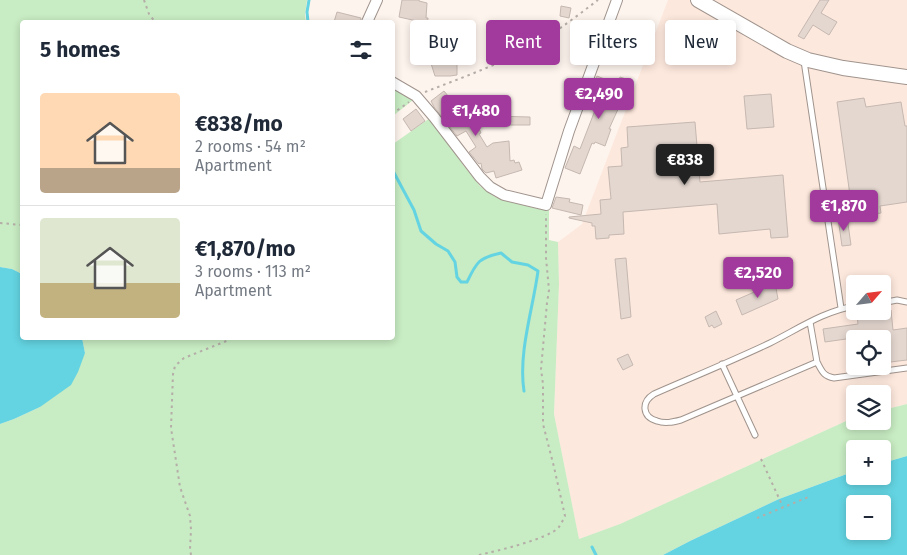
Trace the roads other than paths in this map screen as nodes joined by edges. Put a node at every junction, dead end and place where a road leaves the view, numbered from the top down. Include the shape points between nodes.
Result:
1 (377, 0) edge
2 (618, 0) edge
3 (698, 0) edge
4 (368, 20) edge
5 (804, 58) junction
6 (907, 77) edge
7 (395, 84) edge
8 (891, 301) edge
9 (907, 302) edge
10 (846, 307) edge
11 (841, 308) junction
12 (810, 322) junction
13 (816, 362) junction
14 (722, 364) junction
15 (907, 368) edge
16 (737, 396) junction
17 (754, 435) dead end

1 - 4 street
2 - 7 street via 569,131 546,205 490,187 416,96
3 - 5 main road
5 - 6 main road via 843,68
5 - 11 lane
8 - 9 lane
10 - 11 lane
11 - 12 lane
12 - 13 lane
12 - 14 lane
13 - 15 lane via 827,377 834,378
13 - 16 lane
14 - 16 lane
14 - 16 lane via 648,398 644,409 646,414 658,422 674,422
16 - 17 lane

